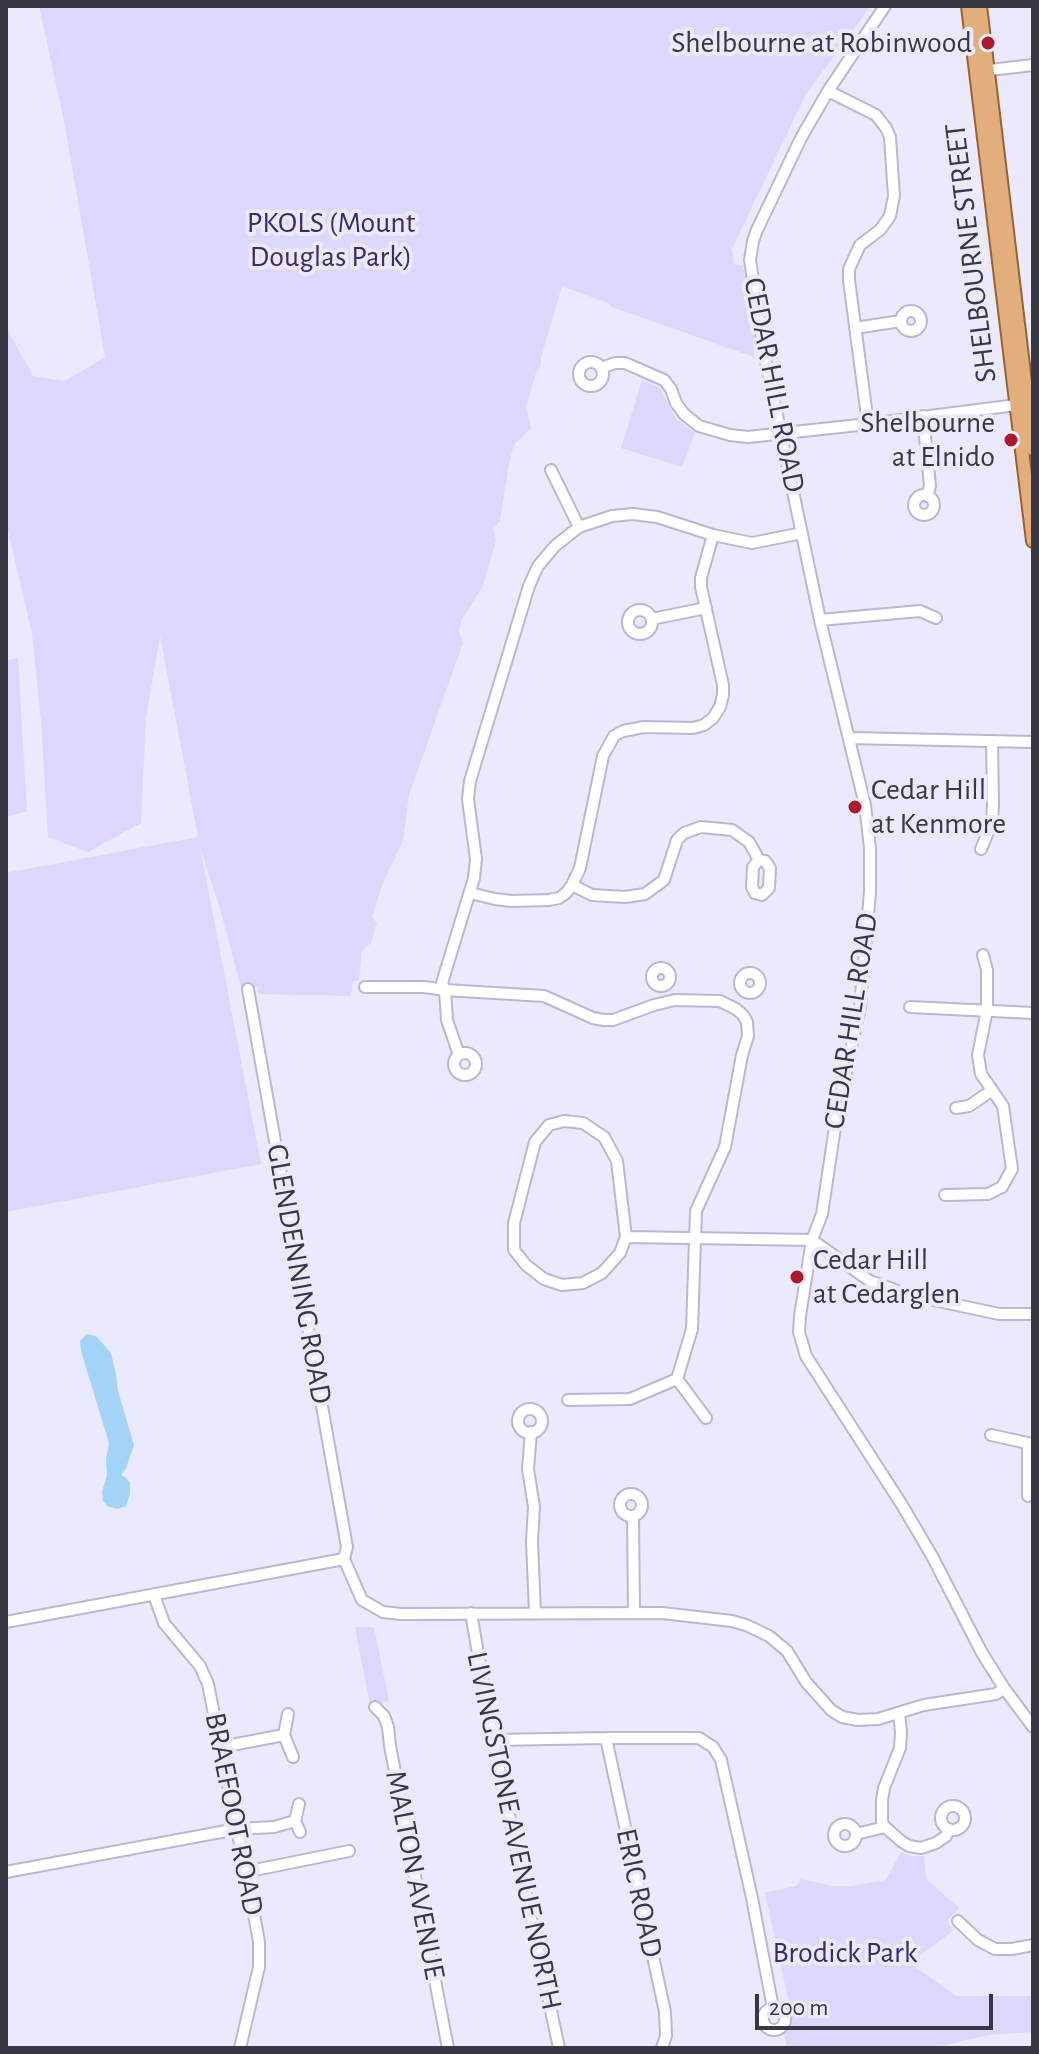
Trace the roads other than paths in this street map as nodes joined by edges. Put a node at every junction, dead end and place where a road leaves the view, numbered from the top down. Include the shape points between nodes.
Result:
1 (885, 6) edge
2 (968, 6) edge
3 (980, 6) edge
4 (1033, 65) edge
5 (981, 71) junction
6 (828, 91) junction
7 (901, 321) dead end
8 (855, 328) junction
9 (601, 368) dead end
10 (1025, 404) edge
11 (923, 416) junction
12 (868, 424) junction
13 (781, 433) junction
14 (1033, 449) edge
15 (551, 470) dead end
16 (927, 496) dead end
17 (579, 527) junction
18 (802, 533) junction
19 (713, 535) junction
20 (1033, 541) edge
21 (706, 608) junction
22 (936, 618) dead end
23 (652, 619) dead end
24 (820, 620) junction
25 (850, 738) junction
26 (992, 741) junction
27 (1033, 742) edge
28 (981, 849) dead end
29 (759, 860) dead end
30 (572, 885) junction
31 (470, 893) junction
32 (983, 955) dead end
33 (365, 987) dead end
34 (662, 987) dead end
35 (248, 989) dead end
36 (445, 990) junction
37 (745, 992) dead end
38 (666, 1002) junction
39 (910, 1007) dead end
40 (736, 1009) junction
41 (987, 1010) junction
42 (1033, 1013) edge
43 (459, 1055) dead end
44 (991, 1091) junction
45 (956, 1108) dead end
46 (945, 1195) dead end
47 (626, 1237) junction
48 (694, 1239) junction
49 (812, 1240) junction
50 (1033, 1314) edge
51 (677, 1379) junction
52 (568, 1400) dead end
53 (706, 1418) dead end
54 (531, 1432) dead end
55 (991, 1435) dead end
56 (1030, 1444) edge
57 (1028, 1496) dead end
58 (633, 1516) dead end
59 (344, 1559) junction
60 (154, 1595) junction
61 (634, 1612) junction
62 (471, 1613) junction
63 (535, 1613) junction
64 (6, 1622) edge
65 (1004, 1688) junction
66 (375, 1707) dead end
67 (899, 1713) junction
68 (288, 1714) dead end
69 (1033, 1727) edge
70 (284, 1735) junction
71 (606, 1738) junction
72 (493, 1740) junction
73 (221, 1747) junction
74 (293, 1757) dead end
75 (299, 1804) dead end
76 (885, 1827) junction
77 (237, 1829) junction
78 (949, 1829) dead end
79 (856, 1834) dead end
80 (349, 1851) dead end
81 (6, 1872) edge
82 (245, 1872) junction
83 (958, 1921) dead end
84 (1033, 1945) edge
85 (773, 2008) dead end
86 (240, 2048) edge
87 (448, 2048) edge
88 (559, 2048) edge
89 (662, 2048) edge

1 - 6 street, CEDAR HILL ROAD
2 - 5 main road, SHELBOURNE STREET
3 - 5 main road, SHELBOURNE STREET
4 - 5 street
5 - 10 main road, SHELBOURNE STREET
6 - 8 street via 876,115 890,137 890,216 860,245 849,269
6 - 13 street, CEDAR HILL ROAD via 751,251
7 - 8 street
8 - 12 street
9 - 13 street via 625,363 664,380 684,414 707,429 748,437
10 - 11 street
10 - 14 main road, SHELBOURNE STREET
10 - 20 main road, SHELBOURNE STREET
11 - 12 street
11 - 16 street
12 - 13 street
13 - 18 street, CEDAR HILL ROAD
15 - 17 street
17 - 19 street via 633,514
17 - 31 street via 538,566 529,586 473,773 468,799 476,859
18 - 19 street via 752,543
18 - 24 street, CEDAR HILL ROAD
19 - 21 street via 701,578
21 - 23 street
21 - 30 street via 723,685 720,707 704,725 644,727 614,736 603,756
22 - 24 street via 920,611
24 - 25 street, CEDAR HILL ROAD
25 - 26 street
25 - 49 street, CEDAR HILL ROAD via 870,848 866,945 860,1007 822,1214
26 - 27 street
26 - 28 street via 992,823
29 - 30 street via 749,842 732,830 701,827 677,840 664,880 645,894 592,895
30 - 31 street via 549,900
31 - 36 street via 442,983
32 - 41 street
33 - 36 street
34 - 38 street
35 - 59 street, GLENDENNING ROAD via 347,1547
36 - 38 street via 544,996 604,1020
36 - 43 street via 447,1020
37 - 40 street
38 - 40 street via 720,1001
39 - 41 street
40 - 48 street via 747,1022 748,1036 725,1147 696,1211
41 - 42 street
41 - 44 street via 978,1055
44 - 45 street
44 - 46 street via 1003,1106 1012,1169 1002,1187 988,1194
47 - 47 street via 617,1161 604,1137 583,1123 549,1125 535,1142 514,1223 514,1250 544,1279 562,1285 583,1283 602,1273
47 - 48 street
48 - 49 street
48 - 51 street via 692,1329
49 - 50 street via 870,1281 906,1294 999,1314
49 - 65 street, CEDAR HILL ROAD via 799,1332 806,1356 902,1505
51 - 52 street via 630,1399
51 - 53 street
54 - 63 street
55 - 56 street
56 - 57 street
58 - 61 street
59 - 60 street
59 - 62 street via 362,1600 383,1612
60 - 64 street
60 - 73 street, BRAEFOOT ROAD via 164,1623 205,1676
61 - 63 street
61 - 67 street via 732,1621 760,1630 787,1651 806,1682 842,1717 878,1719
62 - 63 street
62 - 72 street, LIVINGSTONE AVENUE NORTH
65 - 67 street
65 - 69 street, CEDAR HILL ROAD
66 - 87 street, MALTON AVENUE via 388,1727
67 - 76 street via 900,1748 882,1800
68 - 70 street
70 - 73 street
70 - 74 street
71 - 72 street
71 - 85 street via 699,1738 713,1747 721,1760
71 - 89 street, ERIC ROAD via 665,2012
72 - 88 street, LIVINGSTONE AVENUE NORTH
73 - 77 street, BRAEFOOT ROAD
75 - 77 street via 298,1826
76 - 78 street via 909,1846 921,1848 936,1843
76 - 79 street
77 - 81 street
77 - 82 street, BRAEFOOT ROAD
80 - 82 street
82 - 86 street, BRAEFOOT ROAD via 260,1958
83 - 84 street via 995,1949

